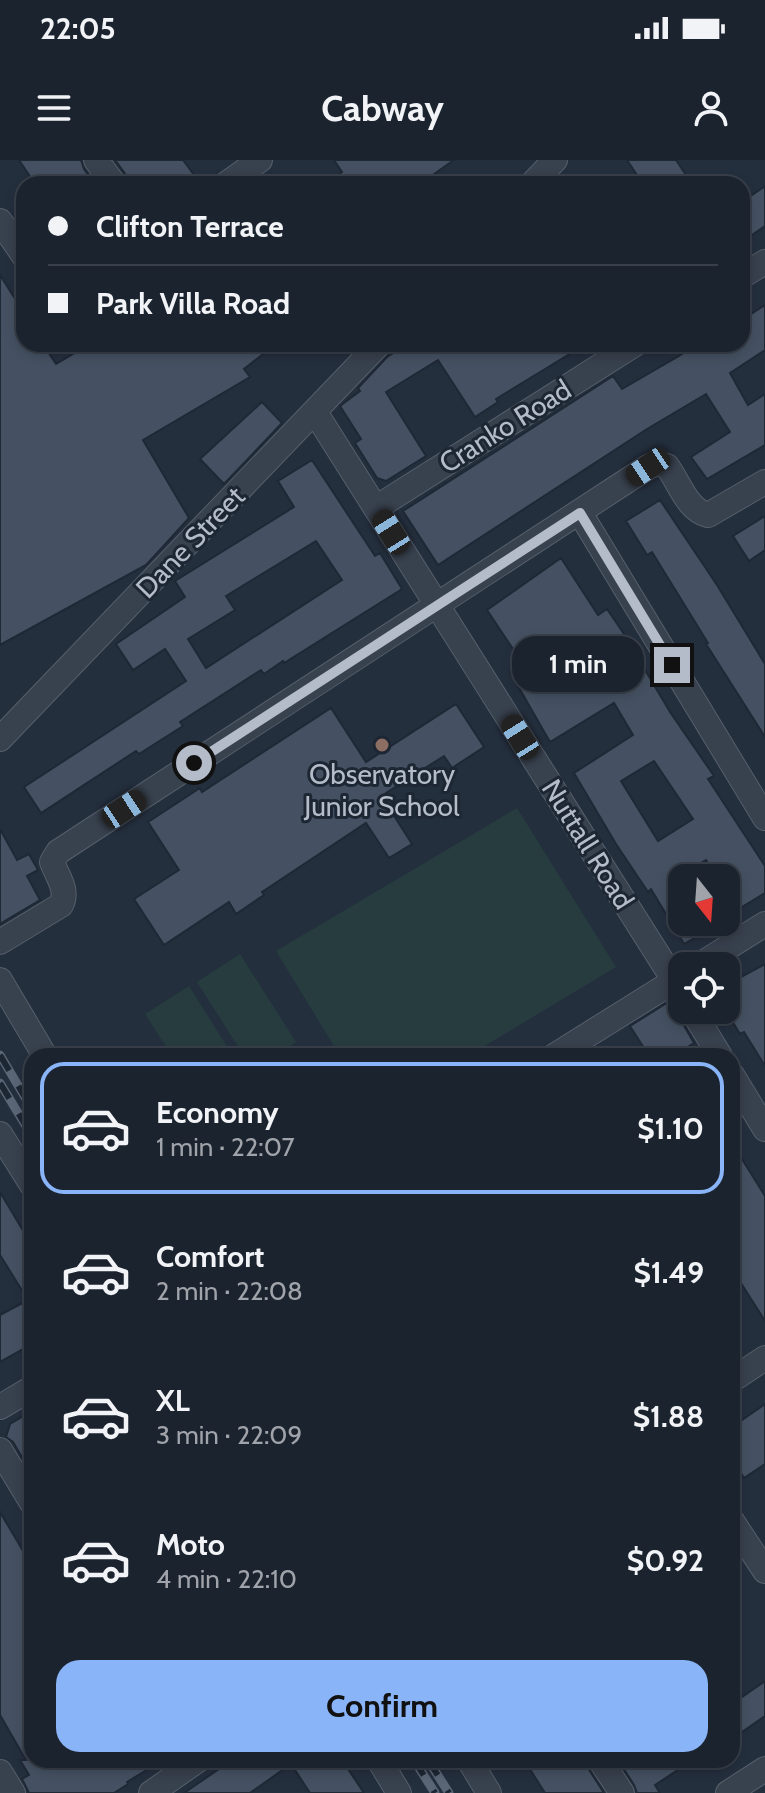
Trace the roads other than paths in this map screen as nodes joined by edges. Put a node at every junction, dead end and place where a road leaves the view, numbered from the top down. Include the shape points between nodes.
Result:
1 (260, 160) edge
2 (555, 160) edge
3 (228, 174) edge
4 (540, 176) edge
5 (0, 221) edge
6 (16, 244) edge
7 (371, 352) edge
8 (622, 352) edge
9 (315, 412) junction
10 (765, 482) edge
11 (376, 508) junction
12 (580, 513) junction
13 (436, 605) junction
14 (0, 739) edge
15 (765, 818) edge
16 (765, 924) edge
17 (0, 942) edge
18 (720, 952) edge
19 (668, 966) edge
20 (0, 980) edge
21 (668, 989) edge
22 (701, 1024) edge
23 (40, 1048) edge
24 (568, 1048) edge
25 (715, 1048) edge
26 (740, 1088) edge
27 (765, 1129) edge
28 (0, 1134) edge
29 (24, 1172) edge
30 (765, 1358) edge
31 (740, 1375) edge
32 (24, 1393) edge
33 (0, 1407) edge
34 (0, 1450) edge
35 (24, 1490) edge
36 (740, 1538) edge
37 (765, 1571) edge
38 (184, 1768) edge
39 (384, 1768) edge
40 (474, 1768) edge
41 (605, 1768) edge
42 (765, 1769) edge
43 (0, 1772) edge
44 (13, 1793) edge
45 (151, 1793) edge
46 (399, 1793) edge
47 (489, 1793) edge
48 (622, 1793) edge
49 (728, 1793) edge

1 - 3 street
2 - 4 street
5 - 6 street
7 - 9 street, Dane Street
8 - 11 street, Cranko Road
9 - 11 street, Nuttall Road
9 - 14 street, Dane Street
10 - 12 street via 708,515 693,507 667,466 657,463
11 - 13 street, Nuttall Road
12 - 13 street
12 - 15 street
13 - 17 street via 58,852 52,862 63,887 61,905
13 - 19 street, Nuttall Road
16 - 18 street
20 - 23 street
21 - 24 street
22 - 25 street
26 - 27 street
28 - 29 street
30 - 31 street
32 - 33 street
34 - 35 street
36 - 37 street
38 - 45 street
39 - 46 street
40 - 47 street
41 - 48 street
42 - 49 street
43 - 44 street

